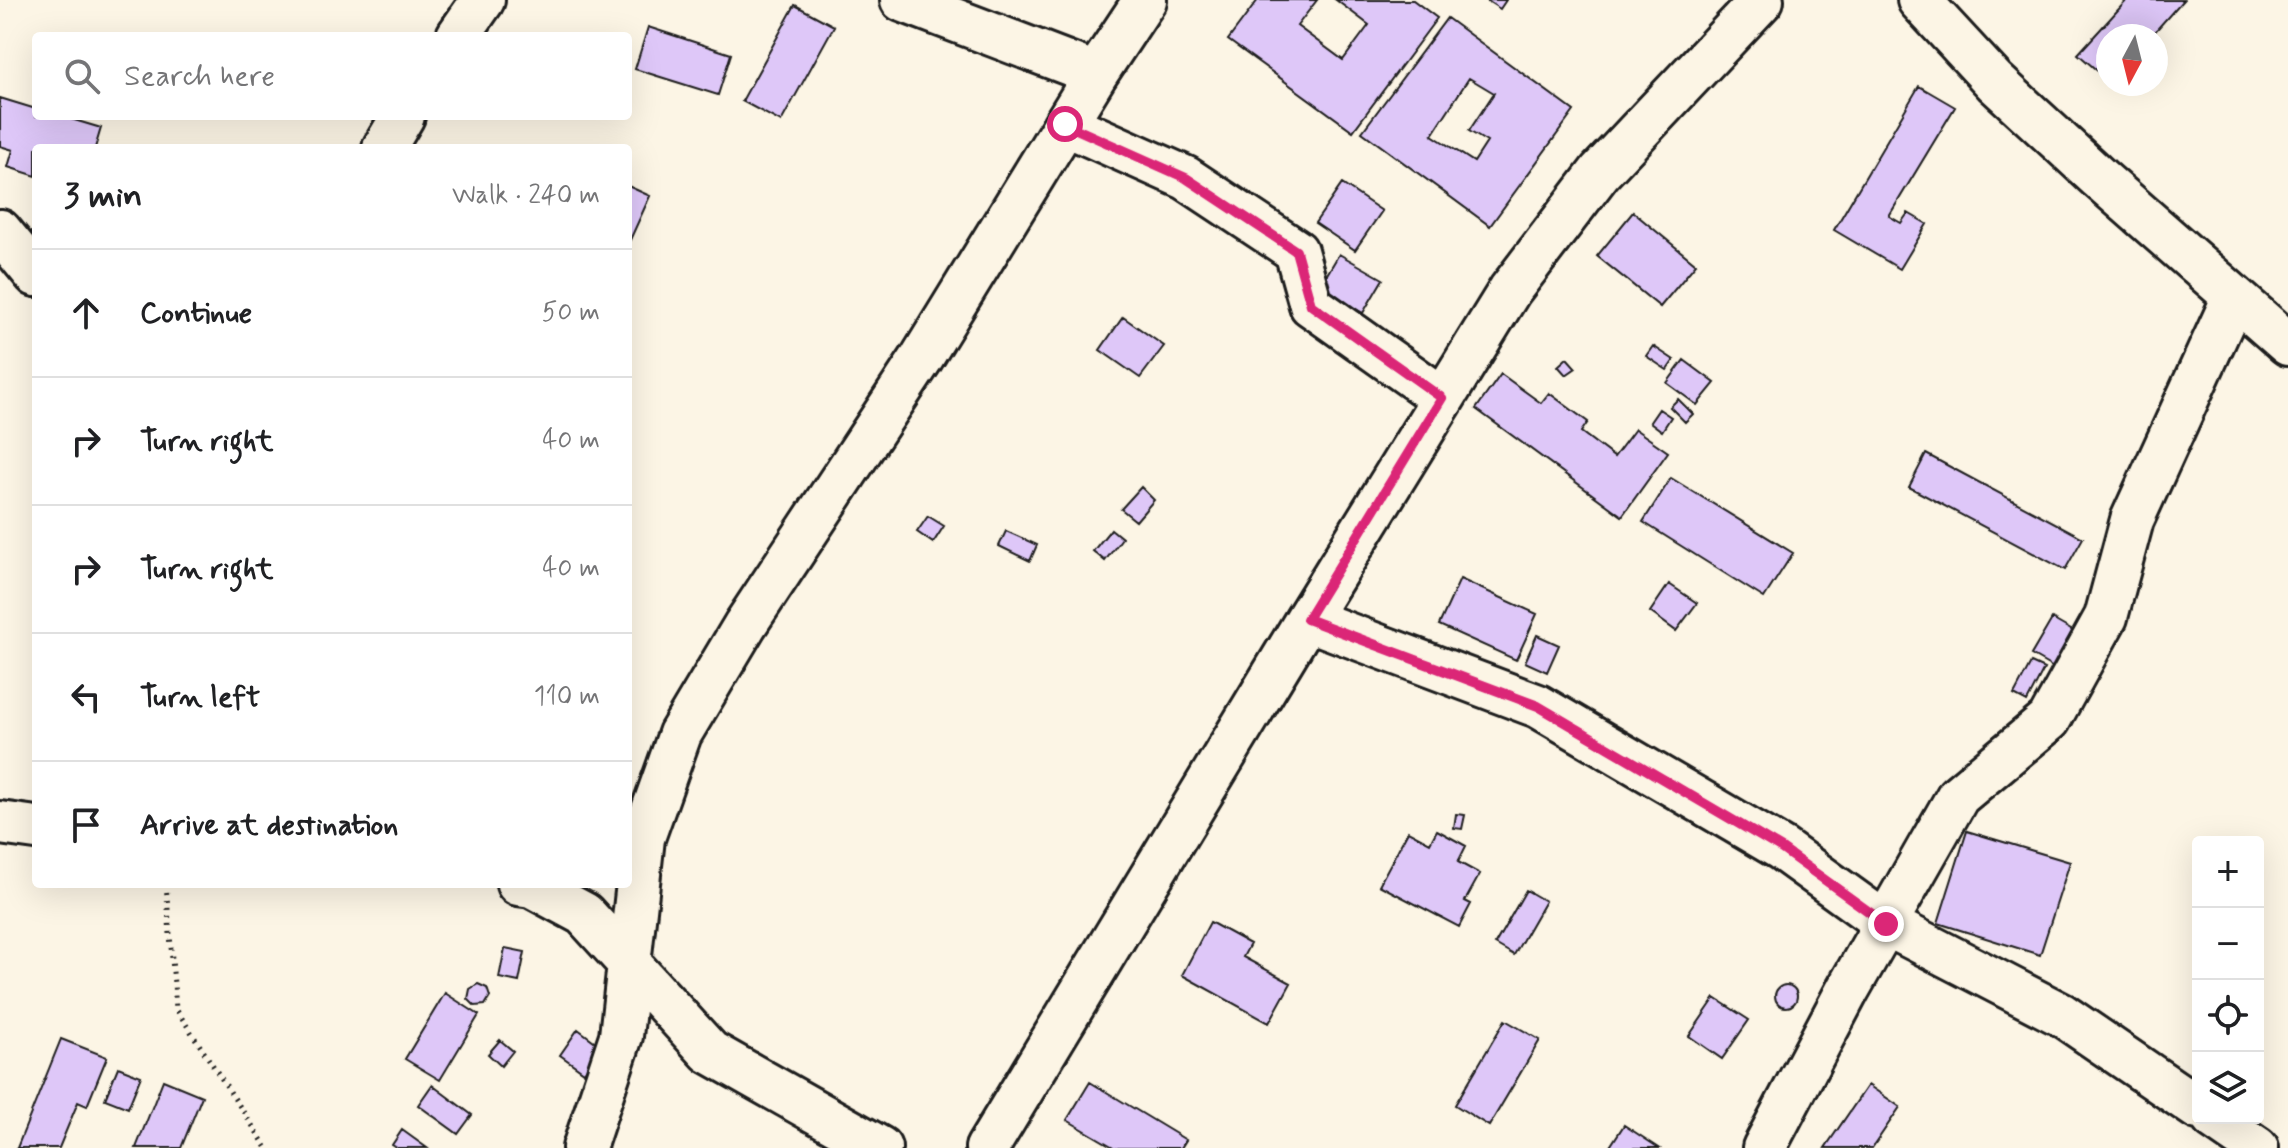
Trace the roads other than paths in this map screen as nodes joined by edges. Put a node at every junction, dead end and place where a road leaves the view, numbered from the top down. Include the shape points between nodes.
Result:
1 (483, 0) edge
2 (902, 0) edge
3 (1145, 0) edge
4 (1762, 0) edge
5 (1919, 0) edge
6 (461, 32) edge
7 (1096, 74) junction
8 (401, 120) edge
9 (1065, 124) junction
10 (386, 144) edge
11 (0, 231) edge
12 (32, 270) edge
13 (2234, 297) junction
14 (2288, 344) edge
15 (1442, 398) junction
16 (1307, 619) junction
17 (536, 888) edge
18 (1886, 924) junction
19 (630, 962) junction
20 (2192, 1104) edge
21 (2222, 1124) edge
22 (584, 1148) edge
23 (880, 1148) edge
24 (987, 1148) edge
25 (1764, 1148) edge
26 (2257, 1148) edge

1 - 6 street
2 - 7 street
3 - 7 street
4 - 15 street via 1600,172 1510,290
5 - 13 street via 1995,82
7 - 9 street
8 - 10 street
9 - 15 street via 1186,178 1296,251 1311,305
9 - 19 street via 680,734 643,838
11 - 12 street
13 - 14 street
13 - 18 street via 2132,520 2106,617 2049,720 1958,796
15 - 16 street
16 - 18 street via 1538,706 1782,849
16 - 24 street
17 - 19 street via 584,914
18 - 20 street via 2062,1015
18 - 25 street
19 - 22 street via 621,1036
19 - 23 street via 710,1052
21 - 26 street

